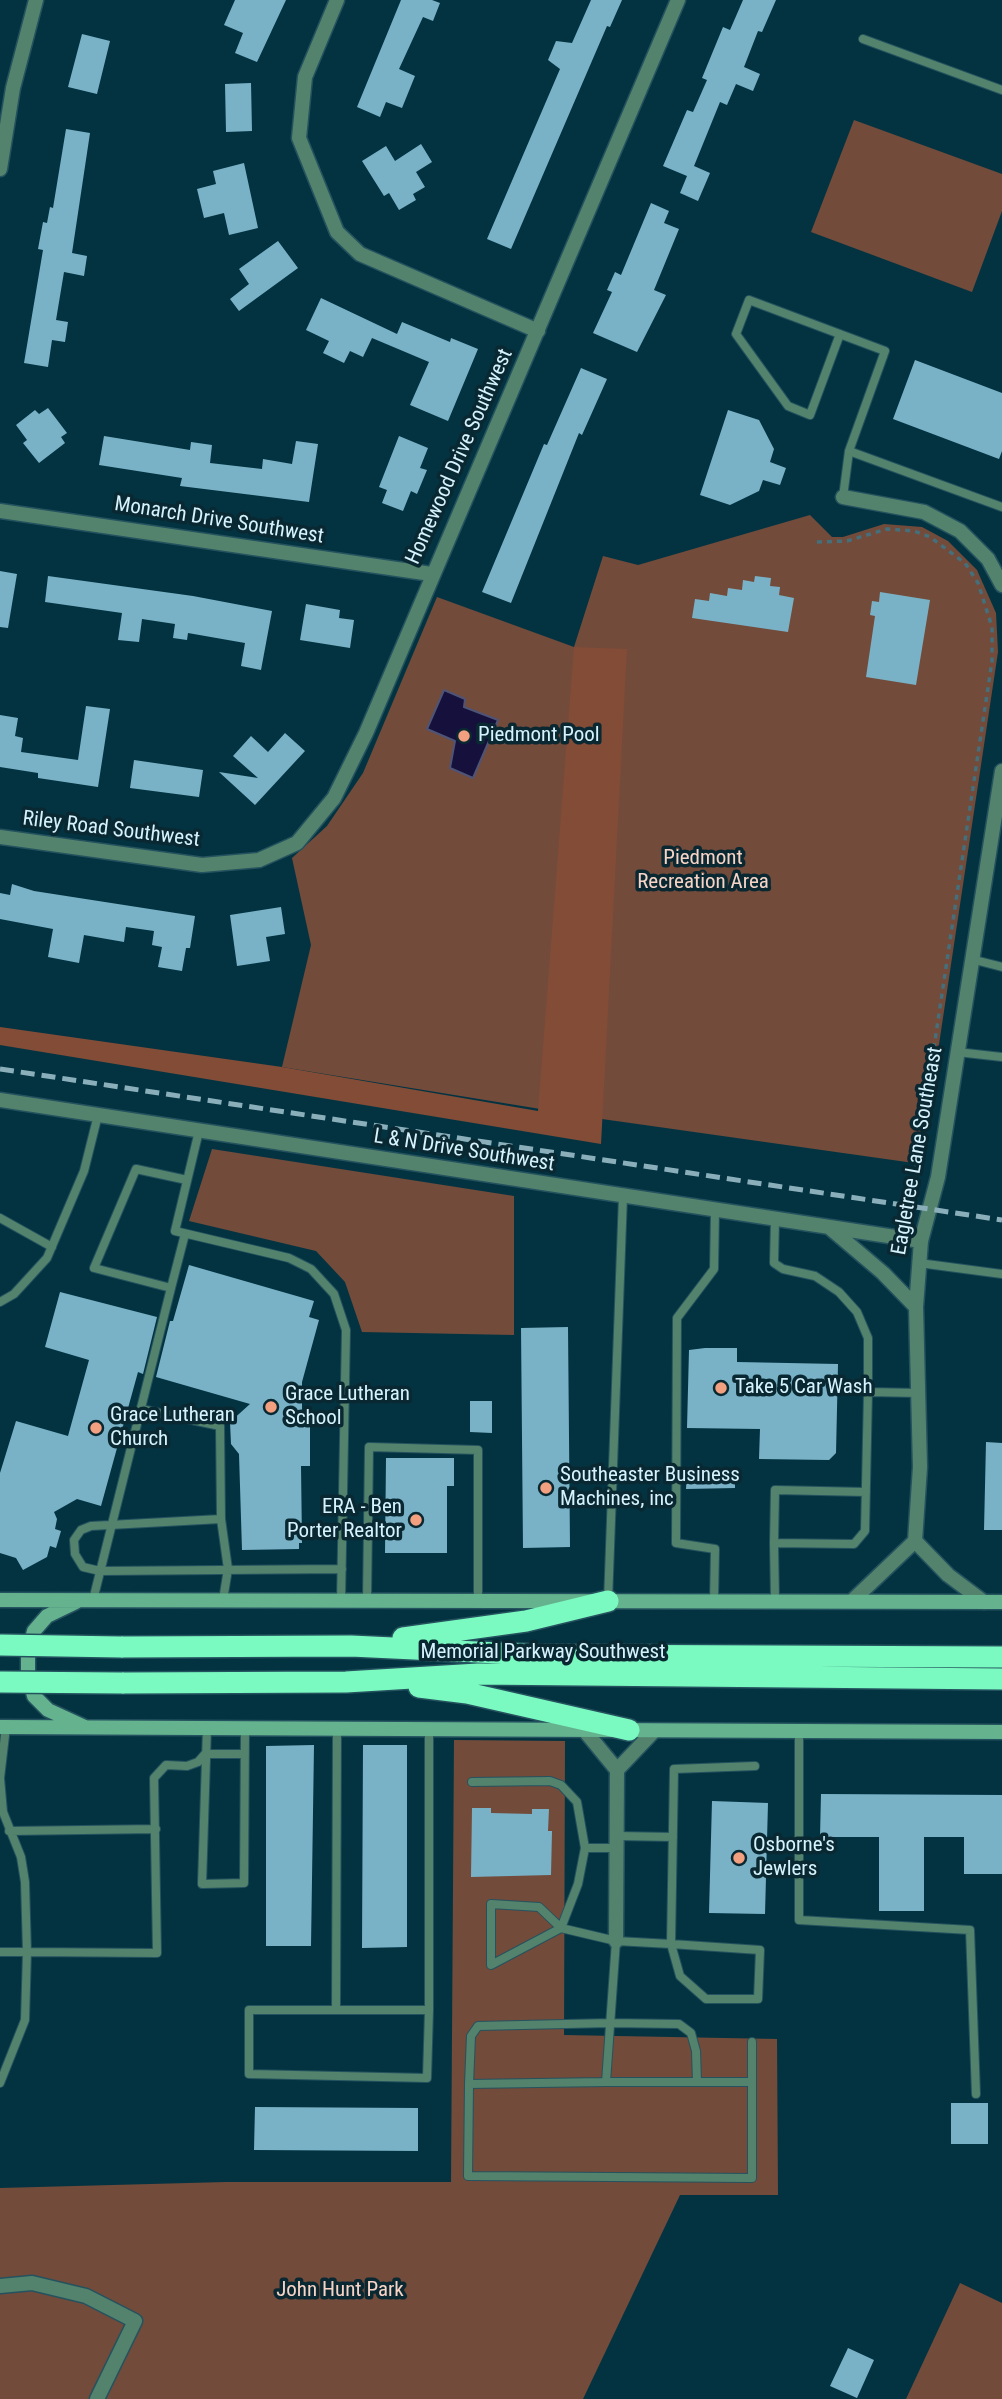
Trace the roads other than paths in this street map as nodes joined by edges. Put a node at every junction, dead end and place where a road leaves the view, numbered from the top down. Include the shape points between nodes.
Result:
1 (36, 0) edge
2 (337, 0) edge
3 (678, 0) edge
4 (863, 39) dead end
5 (1002, 90) edge
6 (0, 169) edge
7 (538, 331) junction
8 (840, 334) junction
9 (849, 451) junction
10 (843, 497) joint
11 (1002, 507) edge
12 (0, 511) edge
13 (431, 574) junction
14 (1002, 584) edge
15 (1002, 771) edge
16 (0, 837) edge
17 (217, 863) joint
18 (971, 959) junction
19 (1002, 967) edge
20 (957, 1052) junction
21 (1002, 1057) edge
22 (0, 1100) edge
23 (98, 1115) junction
24 (199, 1131) junction
25 (187, 1180) junction
26 (623, 1196) junction
27 (715, 1210) junction
28 (0, 1218) edge
29 (775, 1219) junction
30 (829, 1227) junction
31 (185, 1234) junction
32 (921, 1241) junction
33 (52, 1247) junction
34 (919, 1262) junction
35 (1002, 1274) edge
36 (171, 1288) junction
37 (0, 1302) edge
38 (916, 1307) junction
39 (868, 1392) junction
40 (919, 1393) junction
41 (141, 1409) junction
42 (866, 1492) junction
43 (220, 1519) junction
44 (112, 1523) junction
45 (915, 1541) junction
46 (774, 1543) junction
47 (228, 1569) junction
48 (342, 1569) junction
49 (100, 1571) junction
50 (478, 1599) junction
51 (0, 1600) edge
52 (87, 1600) junction
53 (223, 1600) junction
54 (341, 1600) junction
55 (368, 1600) junction
56 (608, 1601) junction
57 (714, 1601) junction
58 (775, 1601) junction
59 (852, 1601) junction
60 (984, 1602) junction
61 (1002, 1602) edge
62 (0, 1646) edge
63 (351, 1646) junction
64 (1002, 1657) edge
65 (1002, 1679) edge
66 (364, 1680) junction
67 (0, 1682) edge
68 (3, 1727) edge
69 (207, 1728) junction
70 (89, 1729) junction
71 (245, 1729) junction
72 (337, 1730) junction
73 (429, 1730) junction
74 (629, 1730) junction
75 (585, 1731) junction
76 (654, 1731) junction
77 (799, 1731) junction
78 (1002, 1732) edge
79 (205, 1754) junction
80 (244, 1754) junction
81 (755, 1766) dead end
82 (617, 1770) junction
83 (0, 1778) edge
84 (472, 1782) dead end
85 (156, 1829) junction
86 (9, 1831) junction
87 (673, 1837) junction
88 (617, 1842) junction
89 (585, 1848) junction
90 (561, 1928) junction
91 (616, 1941) junction
92 (671, 1944) junction
93 (0, 1952) edge
94 (27, 1952) junction
95 (336, 2010) junction
96 (429, 2010) junction
97 (610, 2023) junction
98 (751, 2042) dead end
99 (606, 2082) junction
100 (697, 2082) junction
101 (752, 2082) junction
102 (0, 2083) edge
103 (469, 2084) junction
104 (976, 2094) dead end
105 (0, 2286) edge
106 (97, 2399) edge

1 - 6 street via 12,88
2 - 7 street via 304,77 299,138 337,232 360,254
3 - 7 street, Homewood Drive Southwest
4 - 5 lane
7 - 13 street, Homewood Drive Southwest
8 - 8 lane via 749,300 736,334 788,406 810,415
8 - 9 lane via 885,351
9 - 10 lane
9 - 11 lane
10 - 14 street via 924,512 960,531 988,559
12 - 13 street, Monarch Drive Southwest
13 - 17 street, Homewood Drive Southwest via 366,733 334,798 298,843 259,860
15 - 18 street, Eagletree Lane Southeast
16 - 17 street, Riley Road Southwest
18 - 19 lane
18 - 20 street, Eagletree Lane Southeast
20 - 21 lane
20 - 32 street, Eagletree Lane Southeast via 939,1170
22 - 23 street, L & N Drive Southwest
23 - 24 street, L & N Drive Southwest
23 - 33 lane via 84,1171
24 - 25 lane
24 - 26 street, L & N Drive Southwest
25 - 31 lane via 175,1231
25 - 36 lane via 135,1169 94,1268
26 - 27 street, L & N Drive Southwest
26 - 56 lane
27 - 29 street, L & N Drive Southwest
27 - 57 lane via 714,1269 677,1318 676,1544 715,1549
28 - 33 lane
29 - 30 street, L & N Drive Southwest
29 - 39 lane via 774,1263 815,1276 857,1312 868,1338
30 - 32 street, L & N Drive Southwest
30 - 38 street
31 - 36 lane
31 - 48 lane via 289,1258 311,1269 334,1294 345,1330
32 - 34 street, Eagletree Lane Southeast
33 - 37 lane via 22,1285
34 - 35 lane
34 - 38 street, Eagletree Lane Southeast
36 - 41 lane
38 - 40 street, Eagletree Lane Southeast
39 - 40 lane
39 - 42 lane
40 - 45 street, Eagletree Lane Southeast
41 - 43 lane via 219,1426
41 - 44 lane
42 - 46 lane via 865,1531 854,1544
42 - 46 lane via 775,1490
43 - 44 lane
43 - 47 lane
44 - 49 lane
44 - 49 lane via 81,1530 74,1540 83,1567
45 - 59 street
45 - 60 street via 948,1575
46 - 58 lane
47 - 48 lane
47 - 49 lane
47 - 53 lane
48 - 54 lane
49 - 52 lane
50 - 55 main road
50 - 55 lane via 478,1450 369,1447
50 - 56 main road
51 - 52 main road
52 - 53 main road
52 - 70 main road via 47,1616 34,1631 28,1673 34,1696 48,1710
53 - 54 main road
54 - 55 main road
56 - 57 main road
56 - 63 highway via 526,1621
57 - 58 main road
58 - 59 main road
59 - 60 main road
60 - 61 main road
62 - 63 highway, Memorial Parkway Southwest, bridge
63 - 64 highway, Memorial Parkway Southwest via 540,1655
65 - 66 highway, Memorial Parkway Southwest via 478,1674
66 - 67 highway, Memorial Parkway Southwest, bridge
66 - 74 highway via 467,1693
68 - 70 main road
68 - 83 lane
69 - 70 main road
69 - 71 main road
69 - 79 lane
71 - 72 main road
71 - 80 lane
72 - 73 main road
72 - 95 lane
73 - 75 main road
73 - 96 lane
74 - 75 main road
74 - 76 main road
75 - 82 street
76 - 77 main road
76 - 82 street
77 - 78 main road
77 - 104 lane via 799,1920 970,1930
79 - 80 lane
79 - 80 lane via 202,1884 244,1884
79 - 85 lane via 187,1766 166,1765 154,1777
81 - 87 lane via 674,1769
82 - 88 street
83 - 86 lane
84 - 89 lane via 550,1781 561,1786 577,1802
85 - 86 lane
85 - 94 lane via 157,1953
86 - 94 lane via 25,1882
87 - 88 lane
87 - 92 lane
88 - 89 lane
88 - 91 street
89 - 90 lane via 578,1884
90 - 90 lane via 526,1946 491,1965 491,1904 539,1907
90 - 91 lane
91 - 92 lane
91 - 97 lane
92 - 92 lane via 760,1950 758,1999 706,1999 680,1976
93 - 94 lane
94 - 102 lane via 25,2020
95 - 96 lane
95 - 96 lane via 248,2010 249,2074 427,2078
97 - 99 lane
97 - 100 lane via 679,2024 691,2033
97 - 103 lane via 478,2026 471,2036
98 - 101 lane
99 - 100 lane
99 - 103 lane
100 - 101 lane
101 - 103 lane via 752,2178 468,2176
105 - 106 street via 32,2283 86,2296 135,2321

